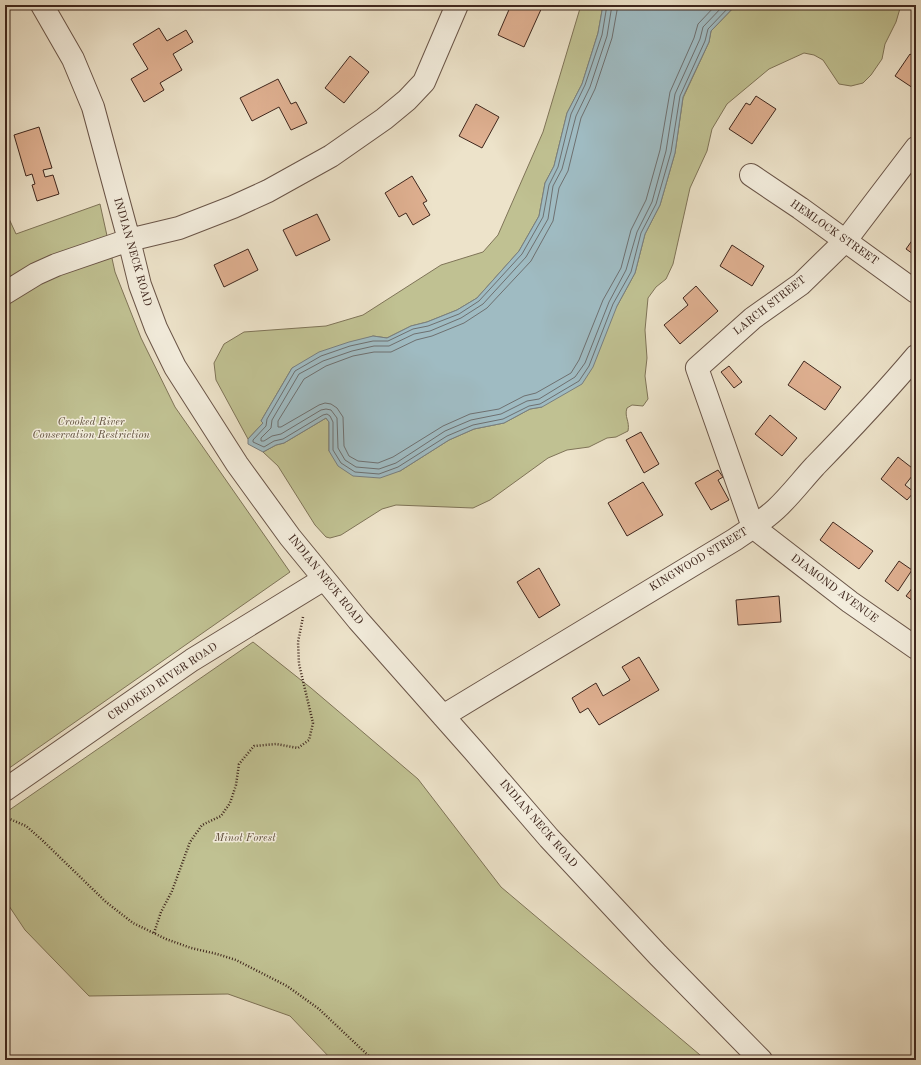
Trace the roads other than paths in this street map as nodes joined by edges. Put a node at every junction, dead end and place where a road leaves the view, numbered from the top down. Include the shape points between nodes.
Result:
1 (42, 5) edge
2 (457, 5) edge
3 (916, 148) edge
4 (751, 175) dead end
5 (129, 240) junction
6 (846, 240) junction
7 (916, 292) edge
8 (5, 293) edge
9 (916, 356) edge
10 (753, 527) junction
11 (317, 583) junction
12 (916, 648) edge
13 (443, 716) junction
14 (5, 790) edge
15 (761, 1060) edge

1 - 5 street, INDIAN NECK ROAD via 73,59 91,102
2 - 5 street via 424,82 407,100 369,131 332,156 233,207 179,228
3 - 6 street, LARCH STREET
4 - 6 street, HEMLOCK STREET
5 - 8 street via 56,265
5 - 11 street, INDIAN NECK ROAD via 147,307 165,349 216,433
6 - 7 street, HEMLOCK STREET
6 - 10 street, LARCH STREET via 801,284 753,318 697,368
9 - 10 street, KINGWOOD STREET via 889,389 782,503
10 - 12 street, DIAMOND AVENUE via 850,602
10 - 13 street, KINGWOOD STREET
11 - 13 street, INDIAN NECK ROAD via 358,620
11 - 14 street, CROOKED RIVER ROAD via 192,660
13 - 15 street, INDIAN NECK ROAD via 603,897

